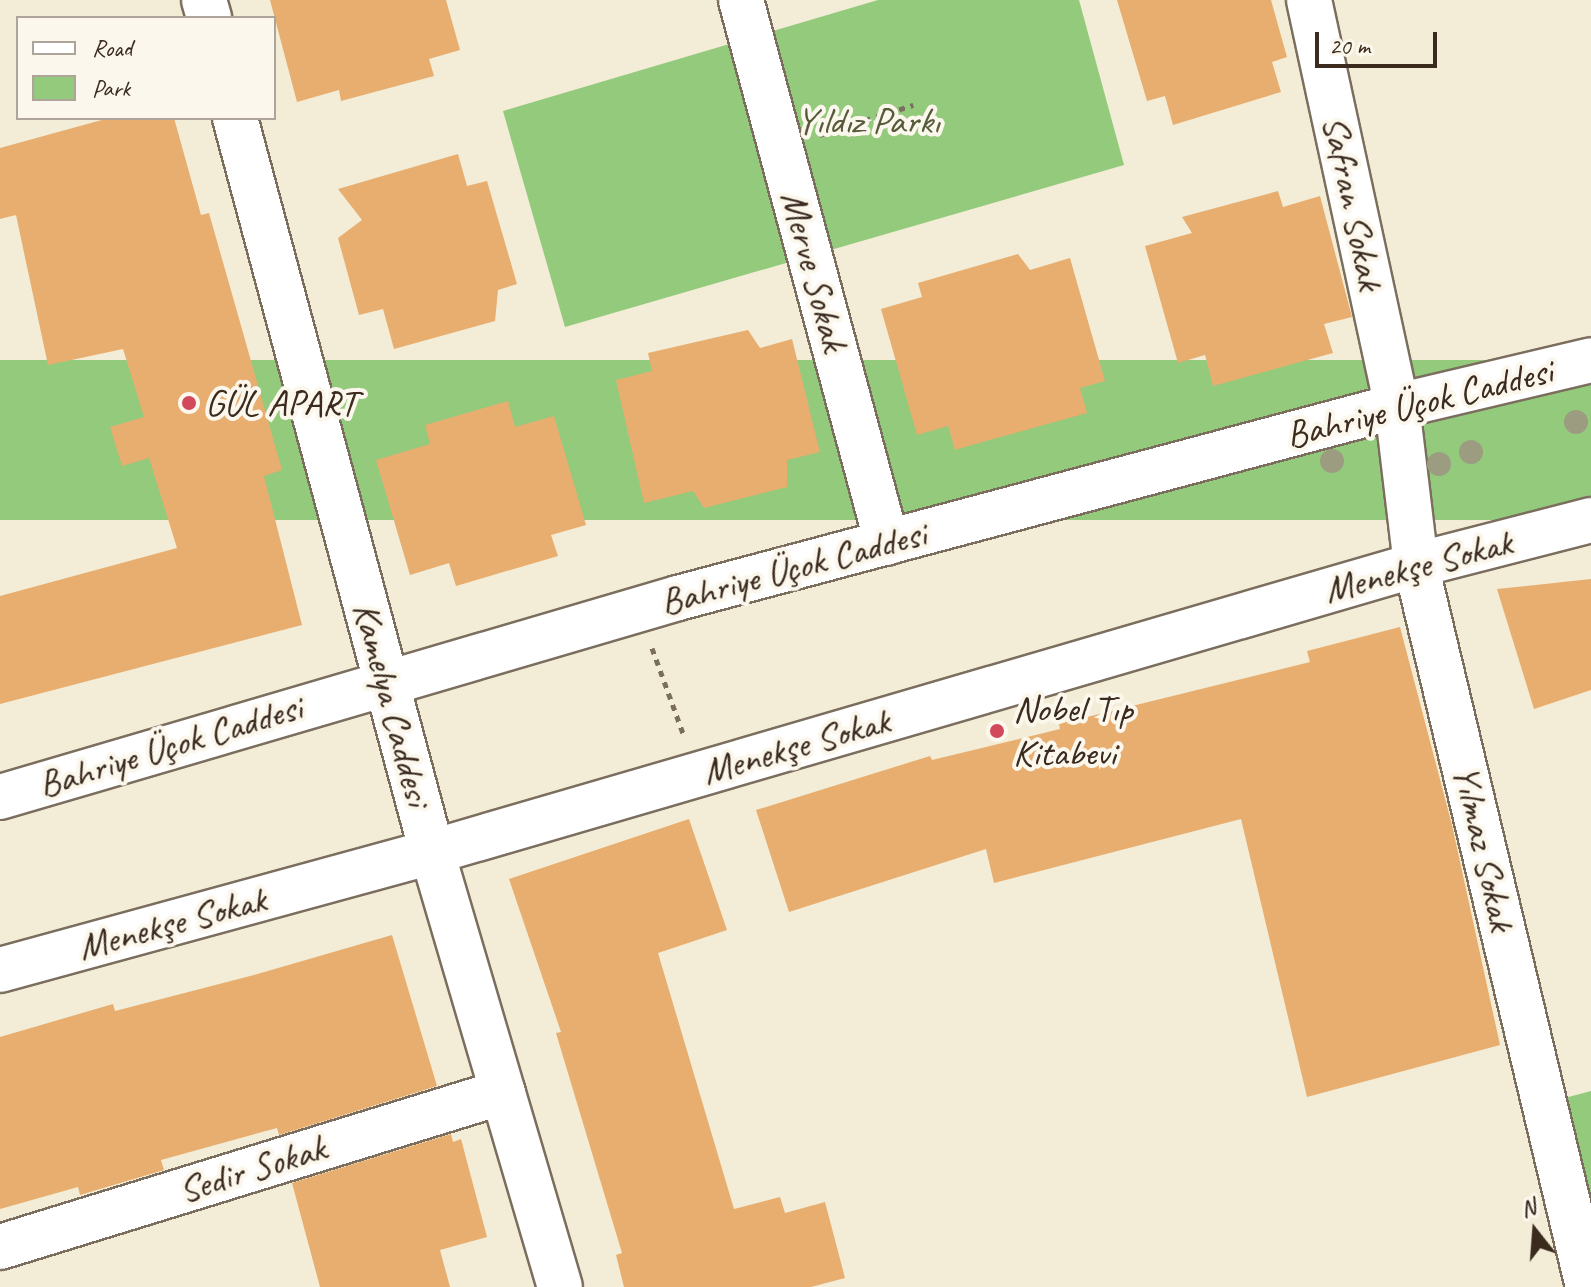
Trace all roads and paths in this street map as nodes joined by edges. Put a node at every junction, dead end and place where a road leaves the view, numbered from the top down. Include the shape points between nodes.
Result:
1 (741, 0) edge
2 (1309, 0) edge
3 (913, 105) dead end
4 (236, 120) edge
5 (780, 147) junction
6 (1591, 360) edge
7 (1397, 406) junction
8 (1591, 520) edge
9 (887, 543) junction
10 (1416, 565) junction
11 (636, 610) junction
12 (386, 682) junction
13 (697, 775) junction
14 (0, 797) edge
15 (432, 852) junction
16 (0, 970) edge
17 (503, 1092) junction
18 (0, 1247) edge
19 (560, 1287) edge
20 (1588, 1287) edge

1 - 5 street, Merve Sokak
2 - 7 street, Safran Sokak
3 - 5 path
4 - 12 street, Kamelya Caddesi
5 - 9 street, Merve Sokak
6 - 7 street, Bahriye Üçok Caddesi
7 - 9 street, Bahriye Üçok Caddesi
7 - 10 street, Yılmaz Sokak
8 - 10 street, Menekşe Sokak
9 - 11 street, Bahriye Üçok Caddesi
10 - 13 street, Menekşe Sokak
10 - 20 street, Yılmaz Sokak
11 - 12 street, Bahriye Üçok Caddesi
11 - 13 path
12 - 14 street, Bahriye Üçok Caddesi
12 - 15 street, Kamelya Caddesi
13 - 15 street, Menekşe Sokak
15 - 16 street, Menekşe Sokak
15 - 17 street, Kamelya Caddesi
17 - 18 street, Sedir Sokak
17 - 19 street, Kamelya Caddesi

